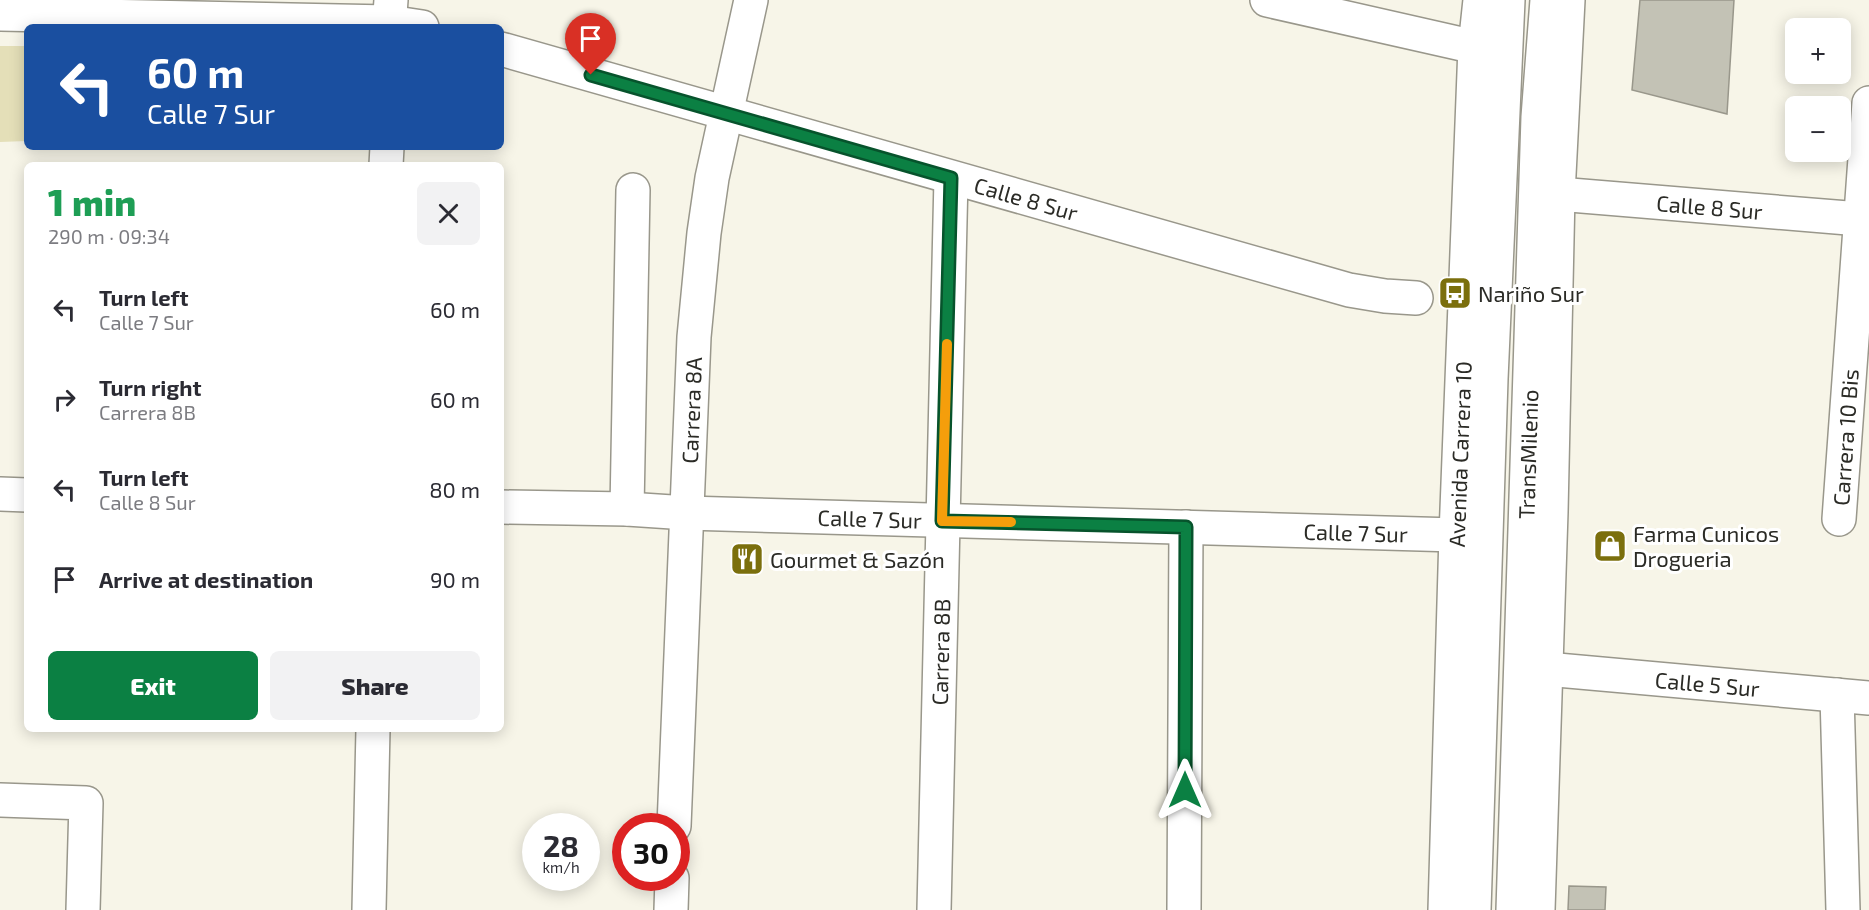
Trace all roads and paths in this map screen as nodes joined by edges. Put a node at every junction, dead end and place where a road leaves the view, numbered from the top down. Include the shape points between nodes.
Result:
1 (751, 0) edge
2 (1267, 0) edge
3 (1480, 0) edge
4 (1508, 0) edge
5 (1547, 0) edge
6 (1568, 0) edge
7 (0, 14) edge
8 (390, 16) edge
9 (413, 24) edge
10 (1475, 47) junction
11 (504, 50) edge
12 (1869, 104) edge
13 (726, 114) junction
14 (951, 178) junction
15 (633, 190) dead end
16 (1558, 194) junction
17 (1860, 219) junction
18 (1416, 298) dead end
19 (1857, 423) edge
20 (0, 494) edge
21 (24, 495) edge
22 (504, 507) edge
23 (627, 509) junction
24 (687, 513) junction
25 (1839, 519) dead end
26 (942, 521) junction
27 (1186, 527) junction
28 (1456, 535) junction
29 (1546, 669) junction
30 (1853, 696) edge
31 (373, 732) edge
32 (0, 800) edge
33 (675, 813) edge
34 (672, 891) edge
35 (82, 910) edge
36 (369, 910) edge
37 (671, 910) edge
38 (934, 910) edge
39 (1184, 910) edge
40 (1444, 910) edge
41 (1474, 910) edge
42 (1513, 910) edge
43 (1538, 910) edge
44 (1843, 910) edge

1 - 13 street, Carrera 8A
2 - 10 street
3 - 10 street, Avenida Carrera 10
4 - 41 street, TransMilenio
5 - 42 street, TransMilenio via 1537,140
6 - 16 street
7 - 8 street
8 - 9 street
10 - 28 street, Avenida Carrera 10
11 - 13 street, Calle 8 Sur
12 - 17 street, Carrera 10 Bis
13 - 14 street, Calle 8 Sur
13 - 24 street, Carrera 8A via 704,233 694,337
14 - 18 street, Calle 8 Sur via 1350,290
14 - 26 street, Carrera 8B
15 - 23 street
16 - 17 street, Calle 8 Sur
16 - 29 street
17 - 19 street, Carrera 10 Bis
19 - 25 street, Carrera 10 Bis
20 - 21 street
22 - 23 street, Calle 7 Sur
23 - 24 street, Calle 7 Sur
24 - 26 street, Calle 7 Sur
24 - 33 street, Carrera 8A
26 - 27 street, Calle 7 Sur
26 - 38 street, Carrera 8B
27 - 28 street, Calle 7 Sur
27 - 39 street
28 - 40 street, Avenida Carrera 10
29 - 30 street, Calle 5 Sur
29 - 43 street
30 - 44 street
31 - 36 street
32 - 35 street via 86,803
34 - 37 street

